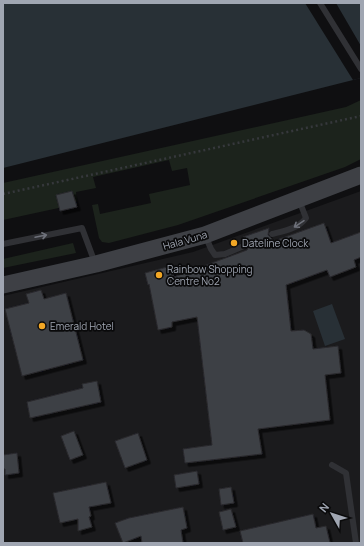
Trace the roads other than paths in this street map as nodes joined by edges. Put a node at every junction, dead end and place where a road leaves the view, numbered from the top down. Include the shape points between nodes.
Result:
1 (320, 3) edge
2 (361, 69) edge
3 (361, 175) edge
4 (299, 200) junction
5 (272, 234) dead end
6 (205, 235) junction
7 (3, 244) edge
8 (246, 245) dead end
9 (96, 264) junction
10 (3, 284) edge
11 (332, 465) dead end
12 (356, 543) edge

1 - 2 lane
3 - 4 main road, Hala Vuna
4 -> 5 lane via 306,218 303,222 295,228
4 - 6 main road, Hala Vuna
6 - 8 lane via 215,255
6 - 9 main road, Hala Vuna
7 -> 9 lane via 82,228
9 - 10 main road, Hala Vuna
11 - 12 lane via 346,473

